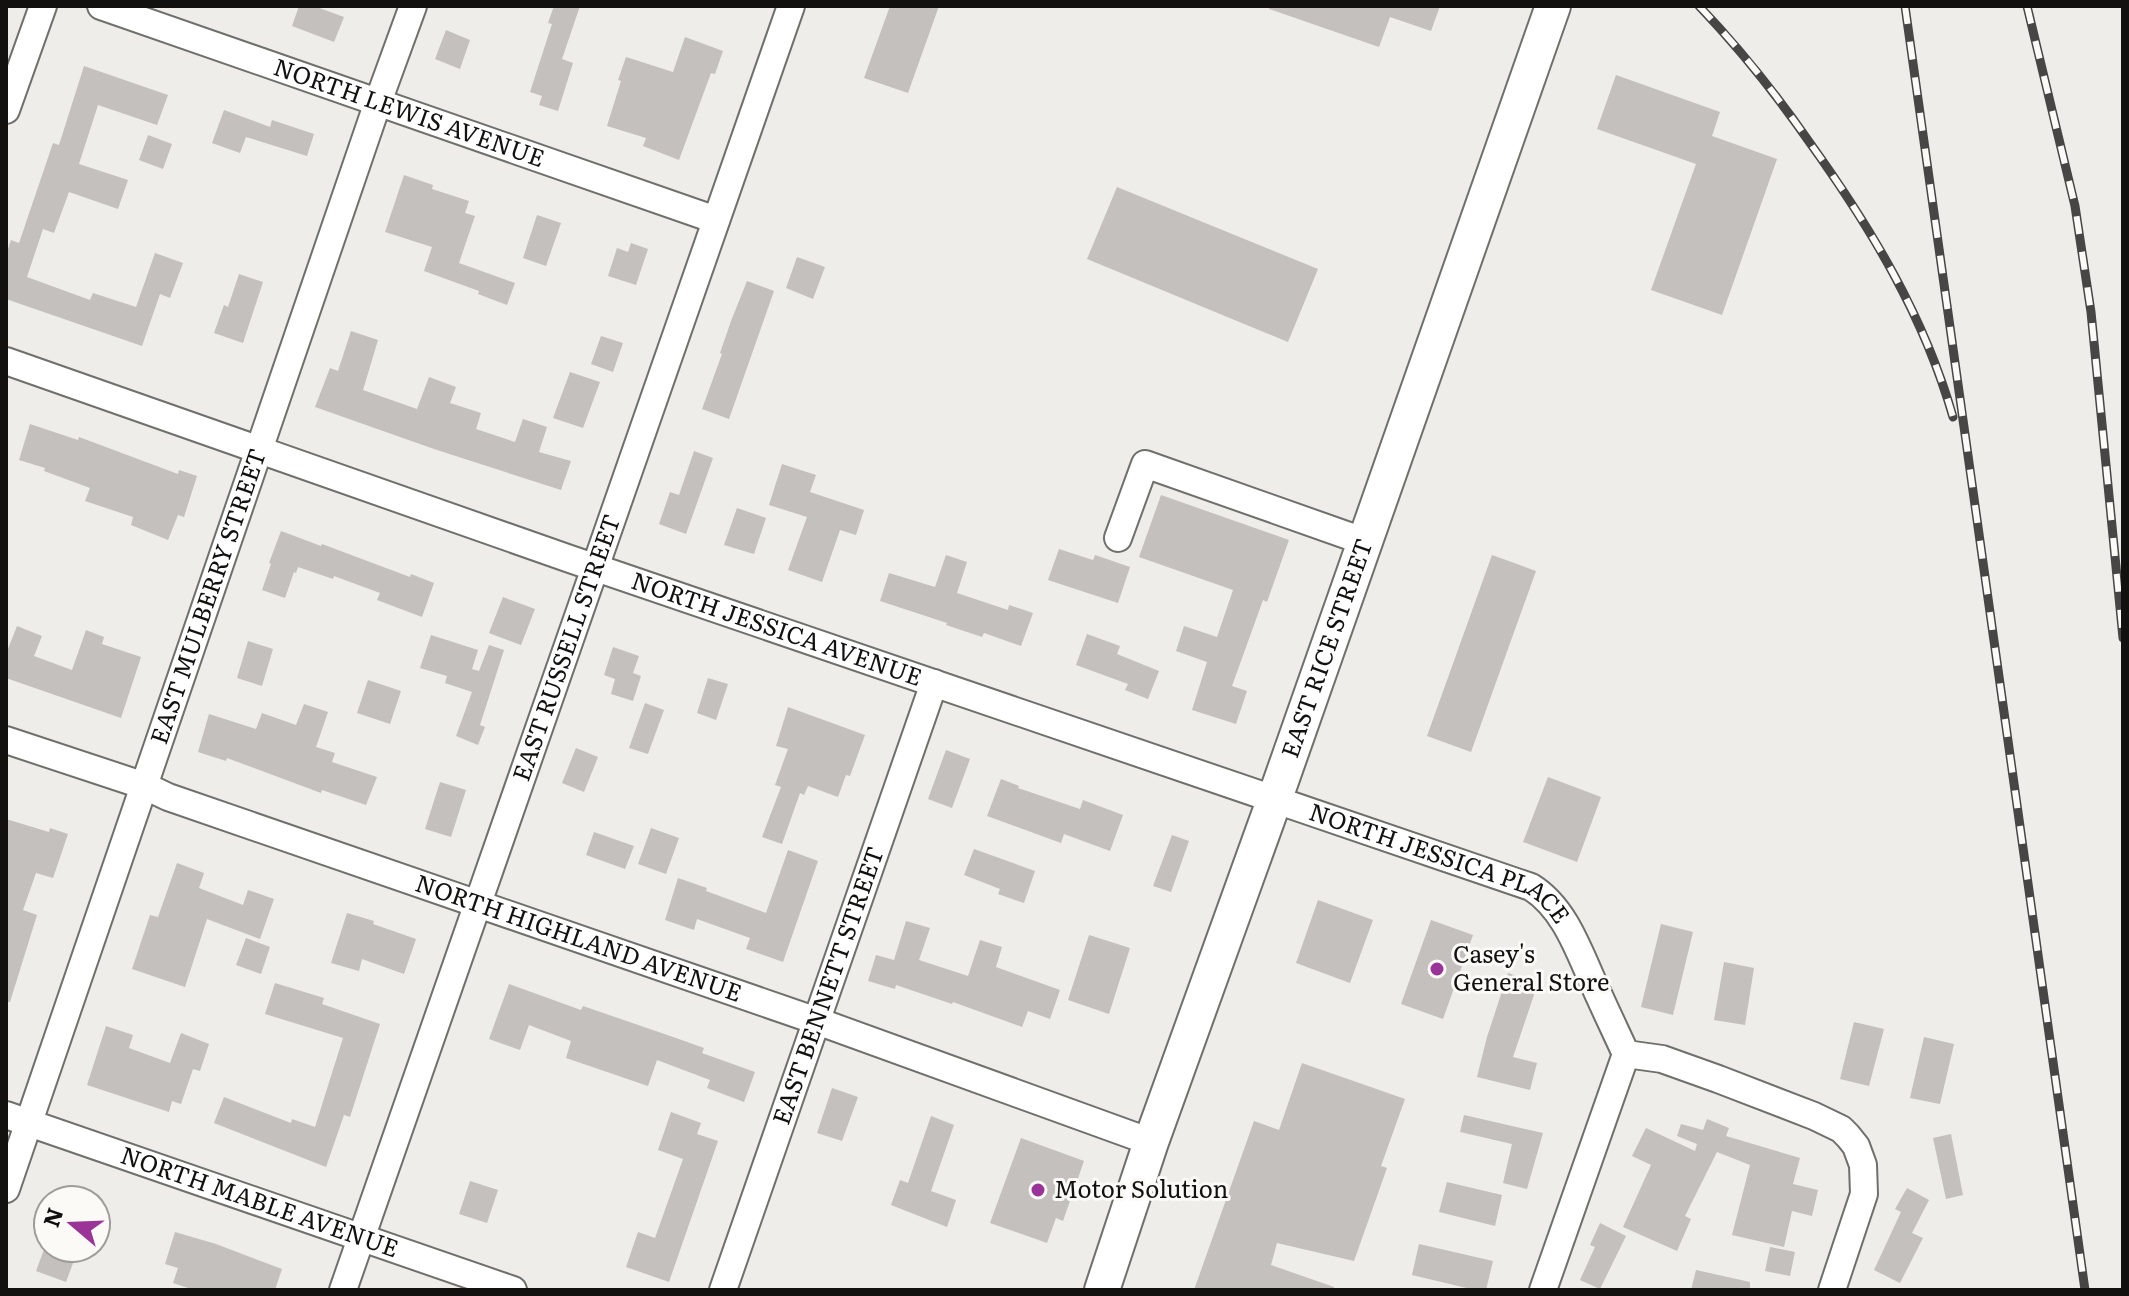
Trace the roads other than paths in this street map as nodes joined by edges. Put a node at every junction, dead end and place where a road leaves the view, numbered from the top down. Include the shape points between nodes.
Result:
1 (43, 6) edge
2 (101, 6) edge
3 (413, 6) edge
4 (791, 6) edge
5 (1553, 6) edge
6 (378, 102) junction
7 (6, 110) edge
8 (716, 220) junction
9 (6, 361) edge
10 (259, 449) junction
11 (1118, 538) dead end
12 (1366, 542) junction
13 (595, 567) junction
14 (934, 683) junction
15 (6, 740) edge
16 (145, 786) junction
17 (1275, 798) junction
18 (476, 903) junction
19 (817, 1021) junction
20 (1626, 1054) junction
21 (17, 1119) edge
22 (1151, 1142) junction
23 (6, 1189) edge
24 (361, 1239) junction
25 (343, 1290) edge
26 (513, 1290) edge
27 (723, 1290) edge
28 (1102, 1290) edge
29 (1543, 1290) edge
30 (1832, 1290) edge

1 - 7 street
2 - 6 street, NORTH LEWIS AVENUE
3 - 6 street, EAST MULBERRY STREET
4 - 8 street, EAST RUSSELL STREET
5 - 12 main road, EAST RICE STREET
6 - 8 street, NORTH LEWIS AVENUE
6 - 10 street, EAST MULBERRY STREET
8 - 13 street, EAST RUSSELL STREET
9 - 10 street, NORTH JESSICA AVENUE
10 - 13 street, NORTH JESSICA AVENUE
10 - 16 street, EAST MULBERRY STREET
11 - 12 street via 1145,464
12 - 17 main road, EAST RICE STREET
13 - 14 street, NORTH JESSICA AVENUE
13 - 18 street, EAST RUSSELL STREET
14 - 17 street, NORTH JESSICA AVENUE
14 - 19 street, EAST BENNETT STREET
15 - 16 street, NORTH HIGHLAND AVENUE
16 - 18 street, NORTH HIGHLAND AVENUE
16 - 21 street, EAST MULBERRY STREET
17 - 20 street, NORTH JESSICA PLACE via 1543,895 1575,943
17 - 22 main road, EAST RICE STREET
18 - 19 street, NORTH HIGHLAND AVENUE
18 - 24 street, EAST RUSSELL STREET
19 - 22 street, NORTH HIGHLAND AVENUE
19 - 27 street, EAST BENNETT STREET
20 - 29 street
20 - 30 street via 1662,1059 1814,1116 1848,1136 1863,1165 1864,1194
21 - 23 street, EAST MULBERRY STREET
21 - 24 street, NORTH MABLE AVENUE
22 - 28 main road, EAST RICE STREET
24 - 25 street, EAST RUSSELL STREET
24 - 26 street, NORTH MABLE AVENUE

